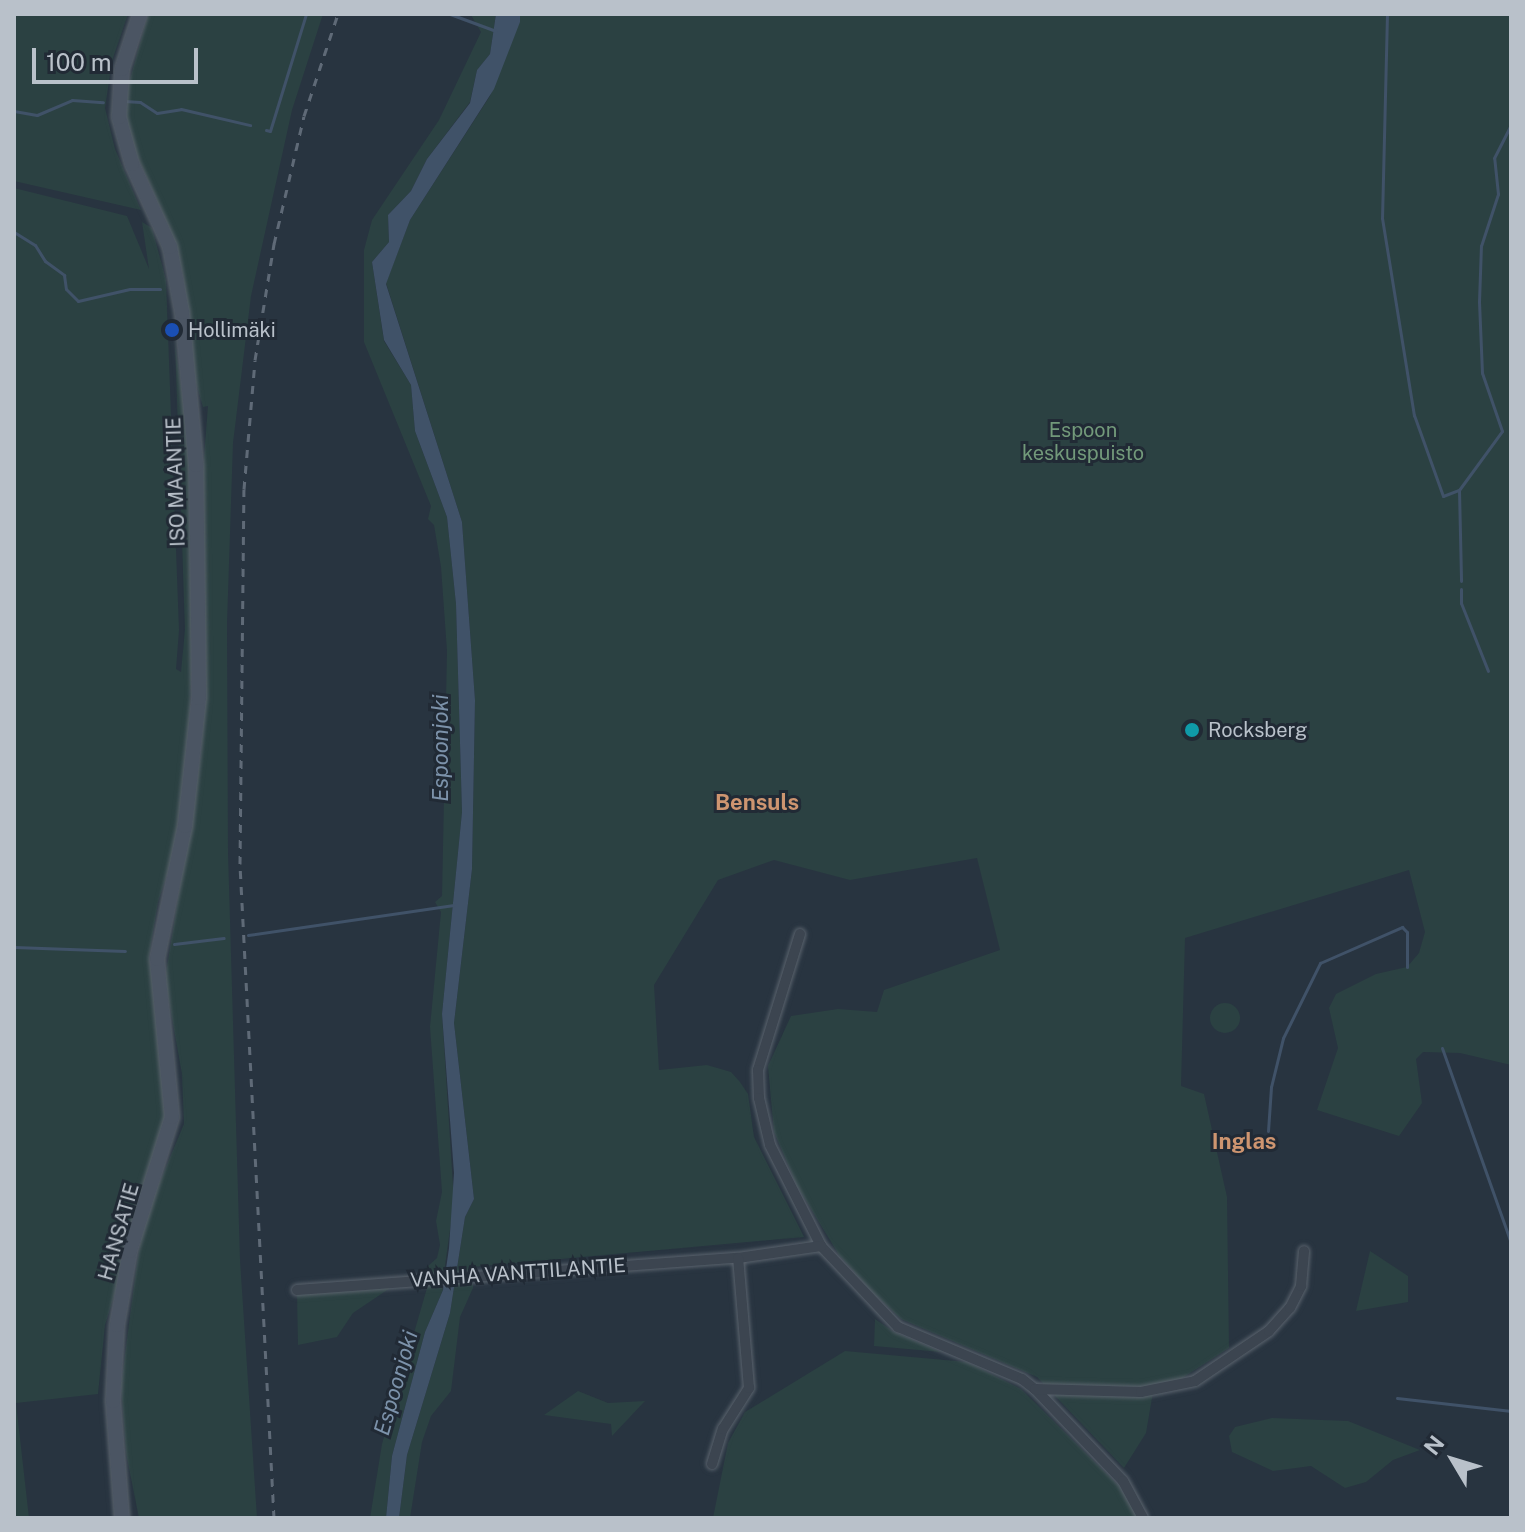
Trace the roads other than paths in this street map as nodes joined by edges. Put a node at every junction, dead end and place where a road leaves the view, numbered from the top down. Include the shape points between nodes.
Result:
1 (140, 14) edge
2 (800, 934) dead end
3 (157, 959) joint
4 (821, 1246) junction
5 (1304, 1251) dead end
6 (738, 1258) junction
7 (297, 1290) dead end
8 (1035, 1389) junction
9 (712, 1464) dead end
10 (122, 1518) edge
11 (1143, 1518) edge

1 - 3 main road, ISO MAANTIE via 122,69 119,117 177,276 191,388 199,535 195,746 185,826
2 - 4 street via 758,1070 759,1098 770,1145
3 - 10 main road, HANSATIE via 172,1117 130,1251 117,1325 113,1401
4 - 6 street, VANHA VANTTILANTIE
4 - 8 street via 898,1327
5 - 8 street via 1301,1286 1290,1308 1269,1331 1195,1381 1141,1392
6 - 7 street, VANHA VANTTILANTIE
6 - 9 street via 749,1388 723,1429
8 - 11 street via 1123,1481

